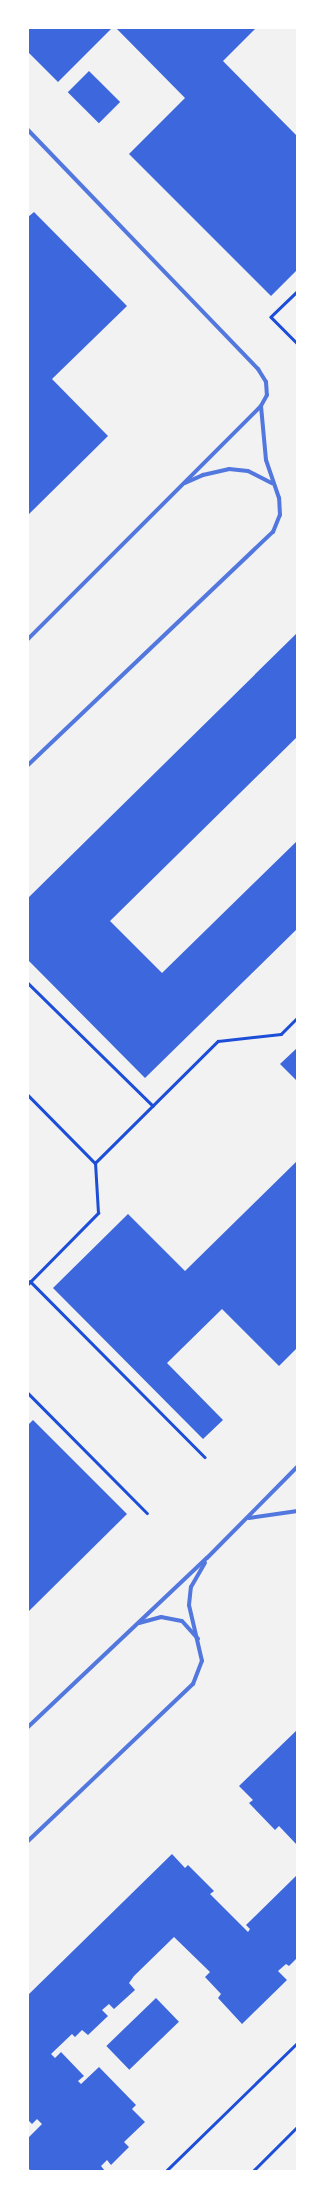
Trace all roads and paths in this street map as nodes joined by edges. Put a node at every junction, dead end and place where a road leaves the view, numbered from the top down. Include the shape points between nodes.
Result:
1 (28, 130) edge
2 (297, 292) edge
3 (297, 342) edge
4 (261, 406) junction
5 (272, 483) junction
6 (182, 485) junction
7 (28, 639) edge
8 (28, 765) edge
9 (28, 983) edge
10 (297, 1018) edge
11 (28, 1095) edge
12 (153, 1106) junction
13 (94, 1163) junction
14 (29, 1282) edge
15 (28, 1393) edge
16 (205, 1456) dead end
17 (297, 1467) edge
18 (297, 1511) edge
19 (147, 1513) dead end
20 (248, 1518) junction
21 (207, 1558) junction
22 (138, 1623) junction
23 (199, 1640) junction
24 (28, 1727) edge
25 (28, 1841) edge
26 (297, 2042) edge
27 (297, 2127) edge
28 (166, 2171) edge
29 (252, 2171) edge

1 - 4 street via 258,369 266,382 267,395
2 - 3 path via 272,317
4 - 5 street via 262,437
4 - 6 street
5 - 6 street via 248,471 229,469 203,475
5 - 8 street via 279,498 280,515 274,532
6 - 7 street
9 - 12 path
10 - 12 path via 280,1034 218,1041
11 - 13 path
12 - 13 path
13 - 14 path via 98,1213
14 - 16 path
15 - 19 path
17 - 20 street
18 - 20 street
20 - 21 street
21 - 22 street
21 - 23 street via 191,1587 189,1605
22 - 23 street via 161,1616 182,1621
22 - 24 street
23 - 25 street via 202,1661 193,1684
26 - 28 path
27 - 29 path

